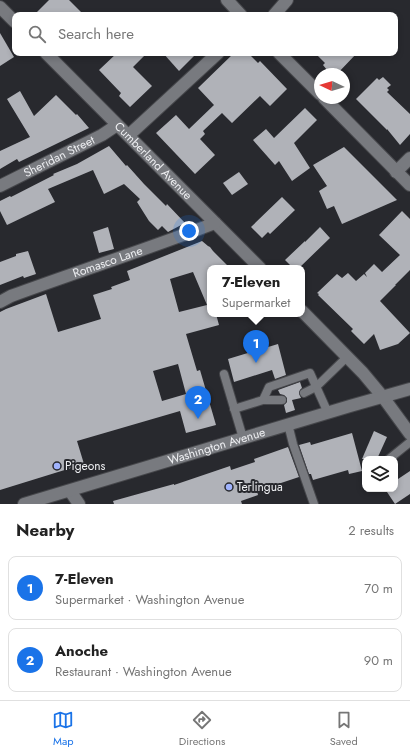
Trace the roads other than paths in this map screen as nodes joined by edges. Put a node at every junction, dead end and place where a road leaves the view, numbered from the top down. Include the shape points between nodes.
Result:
1 (227, 0) edge
2 (287, 0) edge
3 (0, 7) edge
4 (238, 12) edge
5 (277, 12) edge
6 (12, 19) edge
7 (49, 56) edge
8 (215, 56) edge
9 (282, 56) edge
10 (314, 88) edge
11 (330, 104) edge
12 (117, 125) junction
13 (129, 135) junction
14 (410, 158) edge
15 (396, 172) junction
16 (0, 186) edge
17 (410, 186) edge
18 (215, 223) junction
19 (257, 265) edge
20 (0, 302) edge
21 (305, 314) edge
22 (347, 357) junction
23 (224, 374) dead end
24 (316, 388) junction
25 (410, 389) edge
26 (304, 393) dead end
27 (383, 397) junction
28 (263, 400) junction
29 (282, 400) dead end
30 (234, 409) junction
31 (328, 412) junction
32 (288, 424) junction
33 (410, 434) edge
34 (243, 438) junction
35 (410, 442) edge
36 (393, 456) edge
37 (70, 490) junction
38 (24, 504) edge
39 (79, 504) edge
40 (314, 504) edge

1 - 4 street
2 - 5 street
3 - 6 street
7 - 12 street, Cumberland Avenue
8 - 13 street
9 - 10 street
11 - 15 street
12 - 13 street, Cumberland Avenue
12 - 16 street, Sheridan Street
13 - 18 street, Cumberland Avenue
14 - 15 street
15 - 17 street
18 - 19 street, Cumberland Avenue
18 - 20 street, Romasco Lane
21 - 22 street
22 - 24 lane
22 - 27 street
23 - 30 lane
24 - 26 lane
24 - 28 lane via 310,373 269,387
24 - 31 lane
25 - 27 street, Washington Avenue
27 - 31 street, Washington Avenue
27 - 33 street
28 - 29 lane
28 - 30 lane
30 - 34 lane
31 - 32 street, Washington Avenue
32 - 34 street, Washington Avenue
32 - 40 lane
34 - 37 street, Washington Avenue
35 - 36 lane
37 - 38 street, Washington Avenue
37 - 39 street

